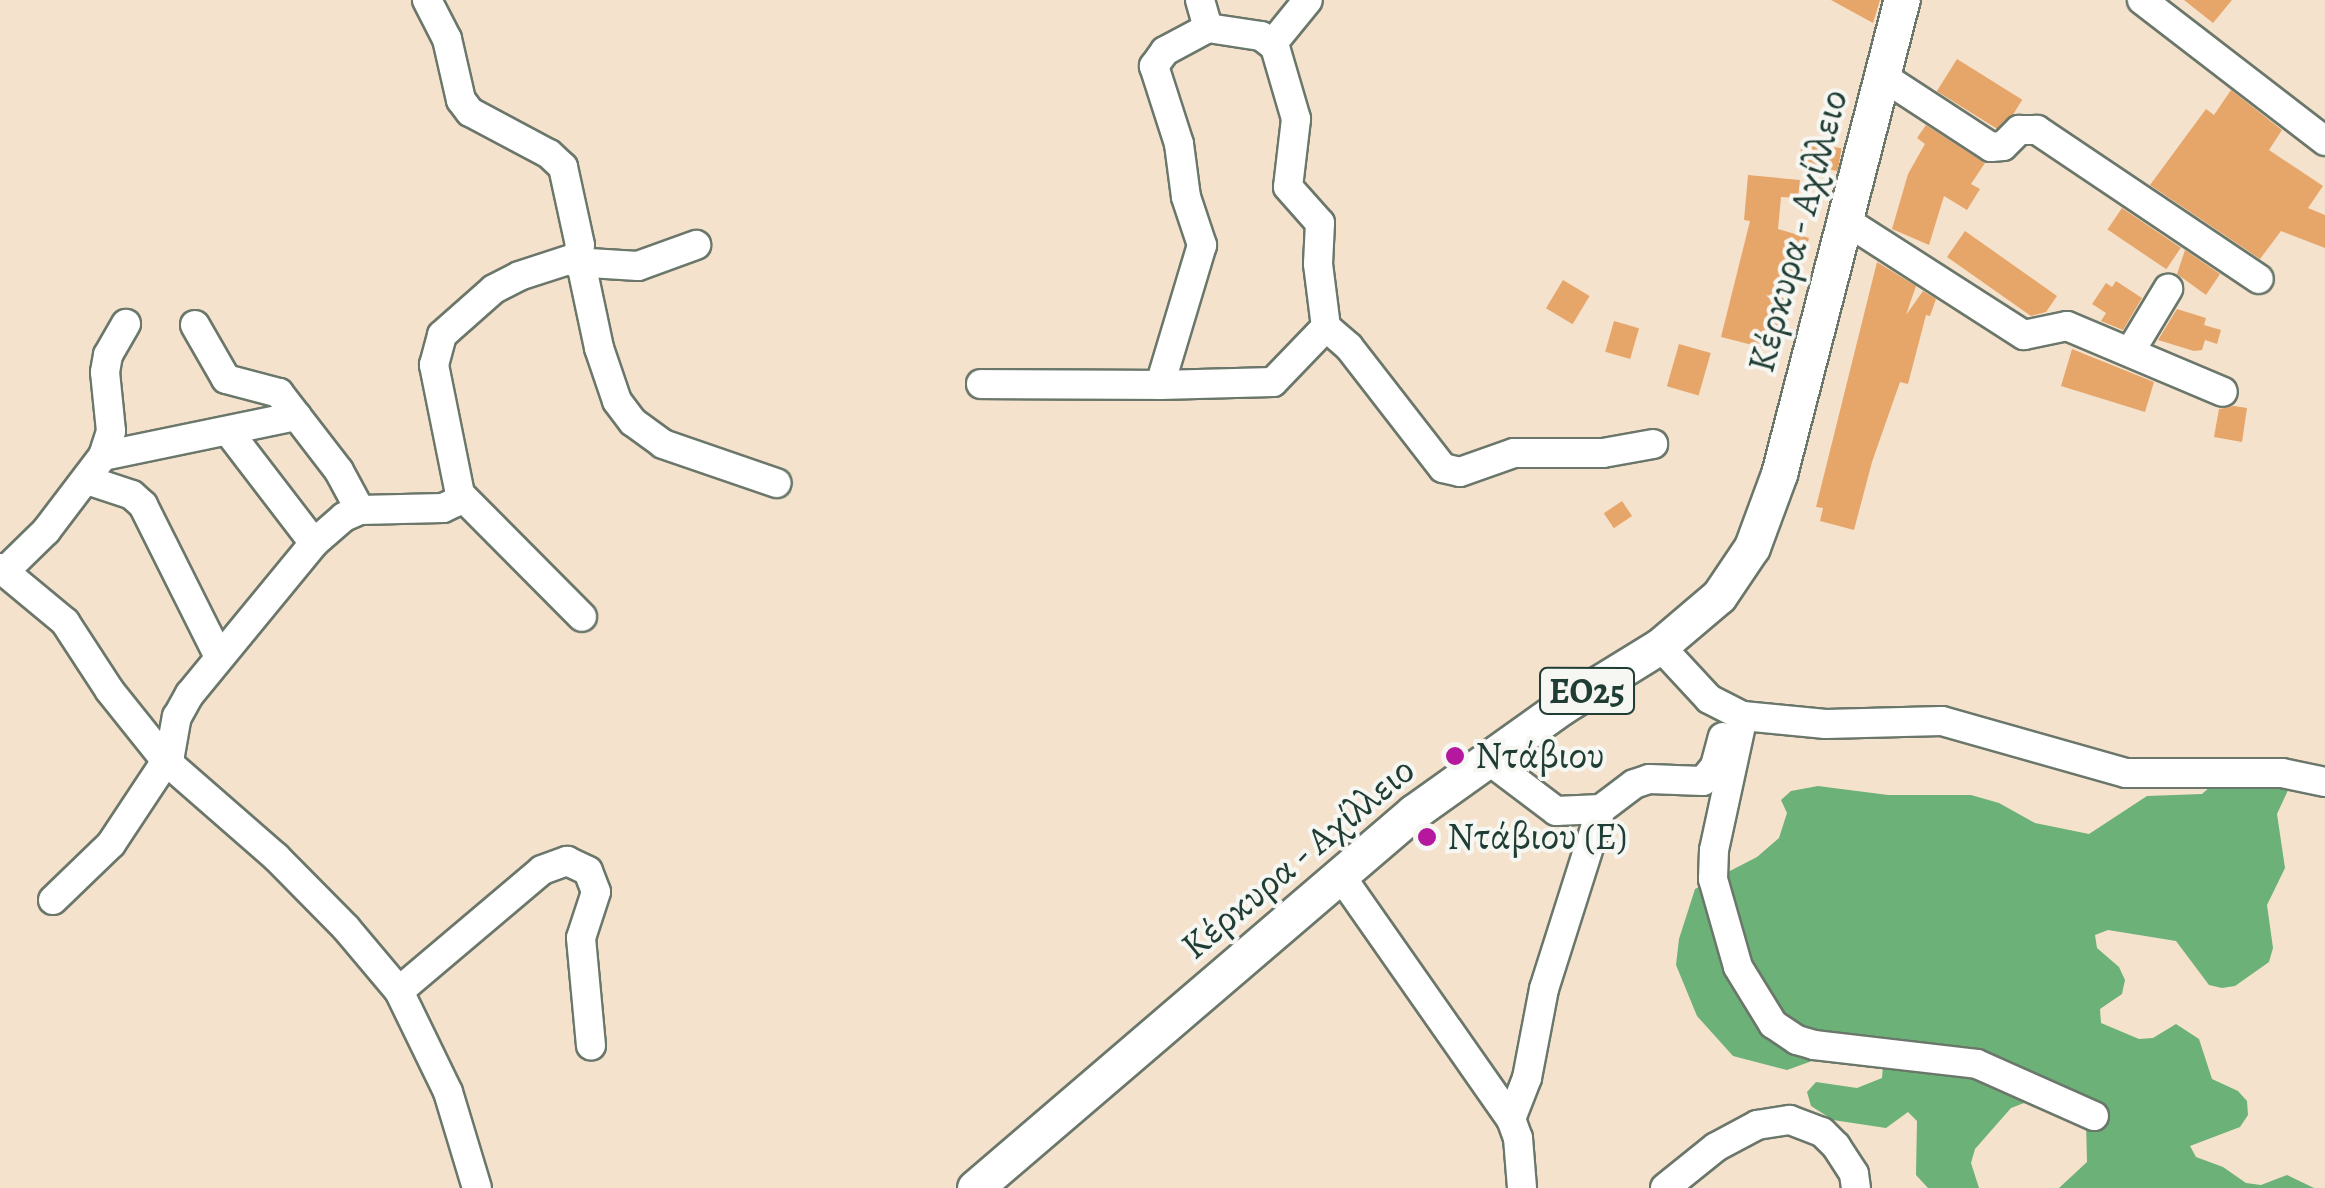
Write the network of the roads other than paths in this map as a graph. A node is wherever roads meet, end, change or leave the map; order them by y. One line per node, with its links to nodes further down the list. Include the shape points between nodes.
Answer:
1 (427, 0): 12 (street, via 470,112 563,167 580,245)
2 (1200, 0): 6 (street)
3 (1308, 0): 7 (street)
4 (1902, 0): 8 (main road, Κέρκυρα - Αχίλλειο / ΕΟ25)
5 (2142, 0): 9 (street)
6 (1208, 28): 7 (street); 20 (street, via 1165,50 1154,66 1202,245)
7 (1273, 43): 17 (street, via 1296,119 1288,187 1320,223)
8 (1882, 76): 10 (main road, Κέρκυρα - Αχίλλειο / ΕΟ25); 13 (street, via 1991,147 2003,146 2019,130 2037,130)
9 (2325, 141)
10 (1843, 219): 18 (street, via 2024,335 2064,326); 33 (main road, Κέρκυρα - Αχίλλειο / ΕΟ25, via 1762,524 1720,596)
11 (696, 245): 12 (street, via 638,266)
12 (577, 262): 27 (street, via 617,400 634,422 663,444); 28 (street, via 494,289 442,335 434,365)
13 (2260, 279)
14 (2168, 289): 18 (street)
15 (126, 324): 25 (street, via 105,372 111,431)
16 (196, 325): 22 (street, via 226,379 274,389)
17 (1326, 327): 20 (street, via 1272,382); 24 (street, via 1349,346 1448,470 1466,471 1514,452 1603,452)
18 (2130, 352): 21 (street)
19 (981, 384): 20 (street)
20 (1160, 385)
21 (2223, 392)
22 (297, 416): 23 (street); 29 (street)
23 (228, 431): 25 (street); 30 (street)
24 (1654, 444)
25 (103, 456): 26 (street)
26 (87, 480): 31 (street, via 46,531); 34 (street, via 143,505)
27 (776, 482)
28 (460, 494): 29 (street, via 443,508); 32 (street)
29 (360, 510): 30 (street)
30 (314, 543): 34 (street)
31 (2, 570): 37 (street, via 66,622)
32 (582, 617)
33 (1660, 646): 35 (street, via 1691,683); 36 (main road, Κέρκυρα - Αχίλλειο / ΕΟ25)
34 (218, 654): 37 (street, via 179,712)
35 (1736, 714): 38 (street, via 1826,724 1942,721 2126,774 2282,773); 39 (street, via 1703,780 1649,779); 44 (street, via 1713,880 1738,967 1774,1024 1814,1045 1978,1064)
36 (1486, 758): 39 (street, via 1556,811); 40 (main road, Κέρκυρα - Αχίλλειο / ΕΟ25)
37 (166, 761): 41 (street, via 106,850); 42 (street, via 276,857)
38 (2325, 782)
39 (1600, 809): 45 (street)
40 (1340, 874): 45 (street); 47 (main road, Κέρκυρα - Αχίλλειο / ΕΟ25)
41 (53, 900)
42 (399, 991): 43 (street, via 542,870 566,861 588,871 596,892 580,938); 46 (street, via 448,1092)
43 (591, 1046)
44 (2094, 1116)
45 (1511, 1119): 48 (street)
46 (477, 1188)
47 (975, 1188)
48 (1522, 1188)
49 (1665, 1188): 50 (street, via 1716,1147 1778,1120 1822,1132 1846,1160)
50 (1856, 1188)

